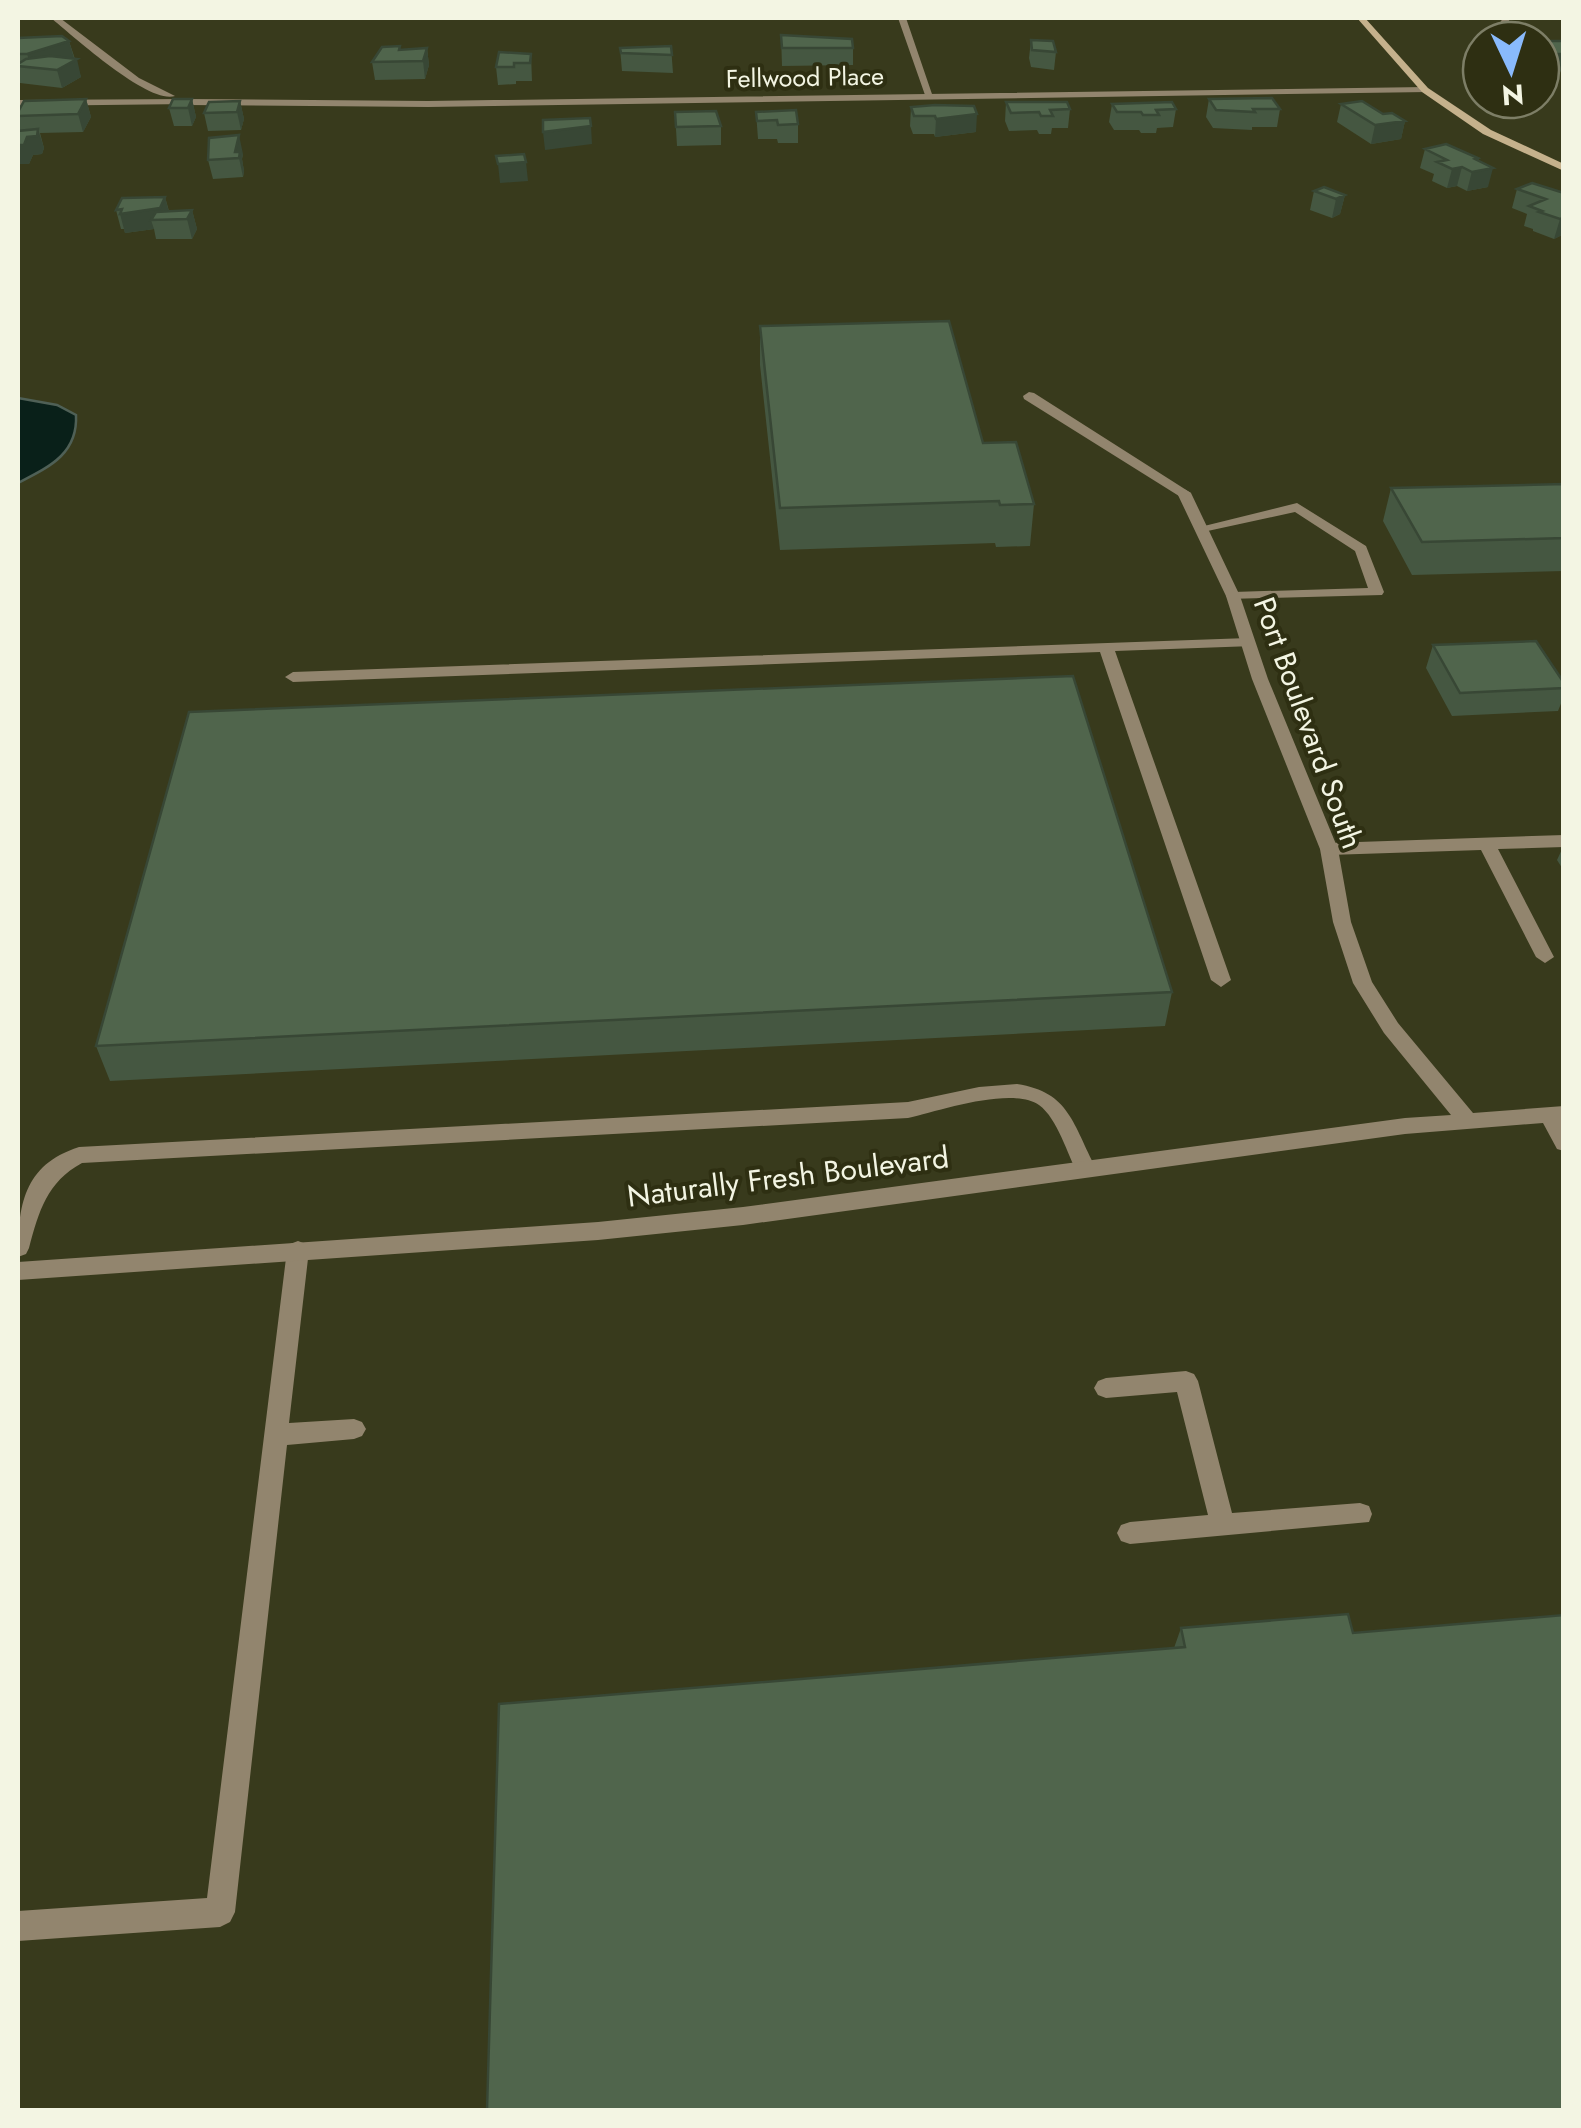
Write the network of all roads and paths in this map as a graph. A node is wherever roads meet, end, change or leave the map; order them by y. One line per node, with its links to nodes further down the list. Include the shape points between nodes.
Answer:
1 (56, 18): 6 (street, via 126,77)
2 (902, 18): 5 (street)
3 (1361, 18): 4 (street)
4 (1426, 90): 5 (street, Fellwood Place); 8 (street, via 1487,132)
5 (930, 95): 6 (street, Fellwood Place)
6 (186, 102): 7 (street, Fellwood Place)
7 (18, 103)
8 (1564, 168)
9 (1029, 396): 10 (street, Port Boulevard South, via 1184,494)
10 (1202, 528): 11 (street, Port Boulevard South); 11 (street, via 1298,507 1361,548 1378,592)
11 (1232, 596): 12 (street, Port Boulevard South)
12 (1248, 643): 13 (street); 17 (street, Port Boulevard South)
13 (1106, 647): 14 (street); 19 (street)
14 (294, 677)
15 (1564, 840): 16 (street)
16 (1486, 843): 17 (street); 18 (street)
17 (1329, 849): 21 (street, Port Boulevard South, via 1342,922 1363,983)
18 (1545, 957)
19 (1221, 980)
20 (1556, 1115): 21 (street, Naturally Fresh Boulevard); 22 (street)
21 (1468, 1121): 23 (street, Naturally Fresh Boulevard)
22 (1564, 1143)
23 (1084, 1168): 24 (street, via 1049,1101 1027,1091 908,1110 79,1154 53,1167 32,1196); 25 (street, Naturally Fresh Boulevard, via 743,1216)
24 (18, 1248)
25 (298, 1250): 26 (street, Naturally Fresh Boulevard); 29 (street)
26 (18, 1271)
27 (1106, 1388): 31 (street, via 1186,1382)
28 (354, 1429): 29 (street)
29 (276, 1435): 33 (street, via 220,1912)
30 (1360, 1514): 31 (street)
31 (1223, 1526): 32 (street)
32 (1130, 1533)
33 (18, 1926)

